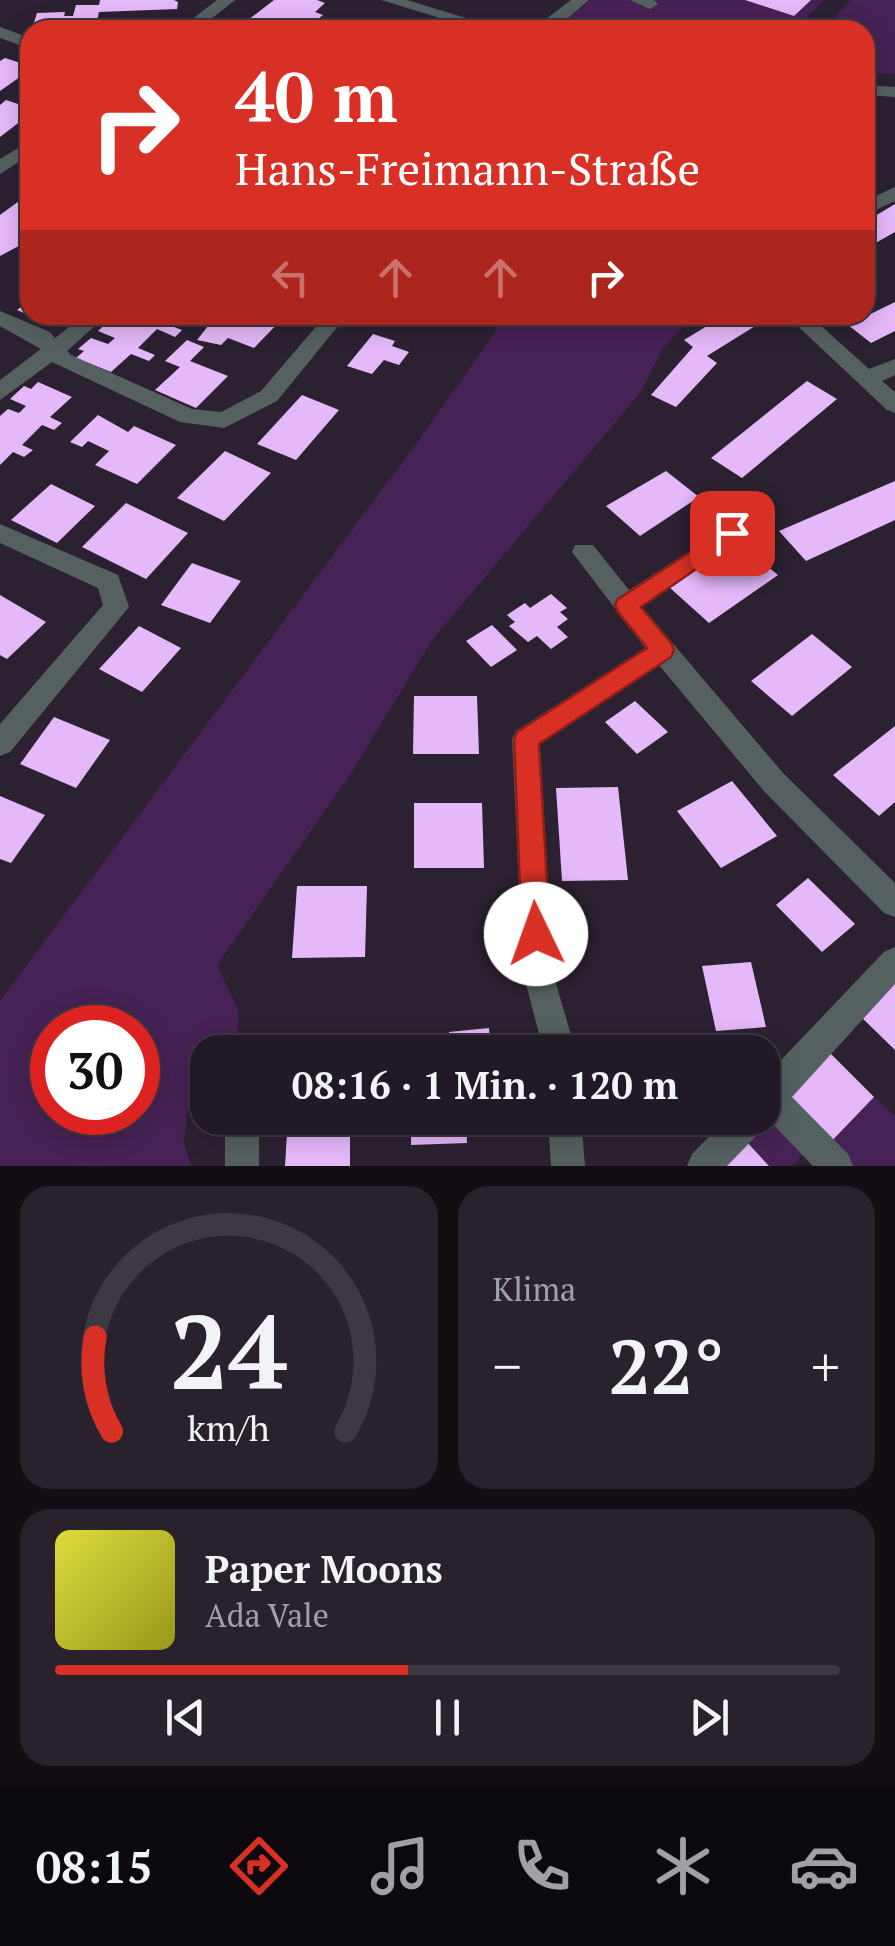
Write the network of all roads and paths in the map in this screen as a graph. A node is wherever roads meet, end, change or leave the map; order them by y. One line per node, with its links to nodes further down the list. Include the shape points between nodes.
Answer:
1 (227, 0): 4 (street)
2 (389, 0): 5 (street)
3 (582, 0): 6 (street)
4 (200, 20)
5 (461, 20)
6 (556, 20)
7 (0, 318): 11 (street, via 42,337)
8 (87, 325): 11 (street)
9 (328, 325): 11 (street, via 268,396 224,420 188,416)
10 (807, 325): 13 (street)
11 (52, 350): 14 (street)
12 (895, 366): 13 (street)
13 (866, 380): 15 (street)
14 (0, 392)
15 (895, 406)
16 (0, 533): 21 (street, via 109,582 116,607)
17 (732, 533): 19 (street)
18 (584, 552): 19 (street)
19 (626, 605): 20 (street)
20 (662, 650): 22 (street, via 817,832); 24 (street, via 526,740 538,973)
21 (0, 744)
22 (895, 904)
23 (895, 962): 25 (street)
24 (555, 1035)
25 (780, 1085)
26 (780, 1122): 31 (street)
27 (566, 1135): 29 (street)
28 (733, 1135): 30 (street)
29 (568, 1166)
30 (704, 1166)
31 (836, 1166)

